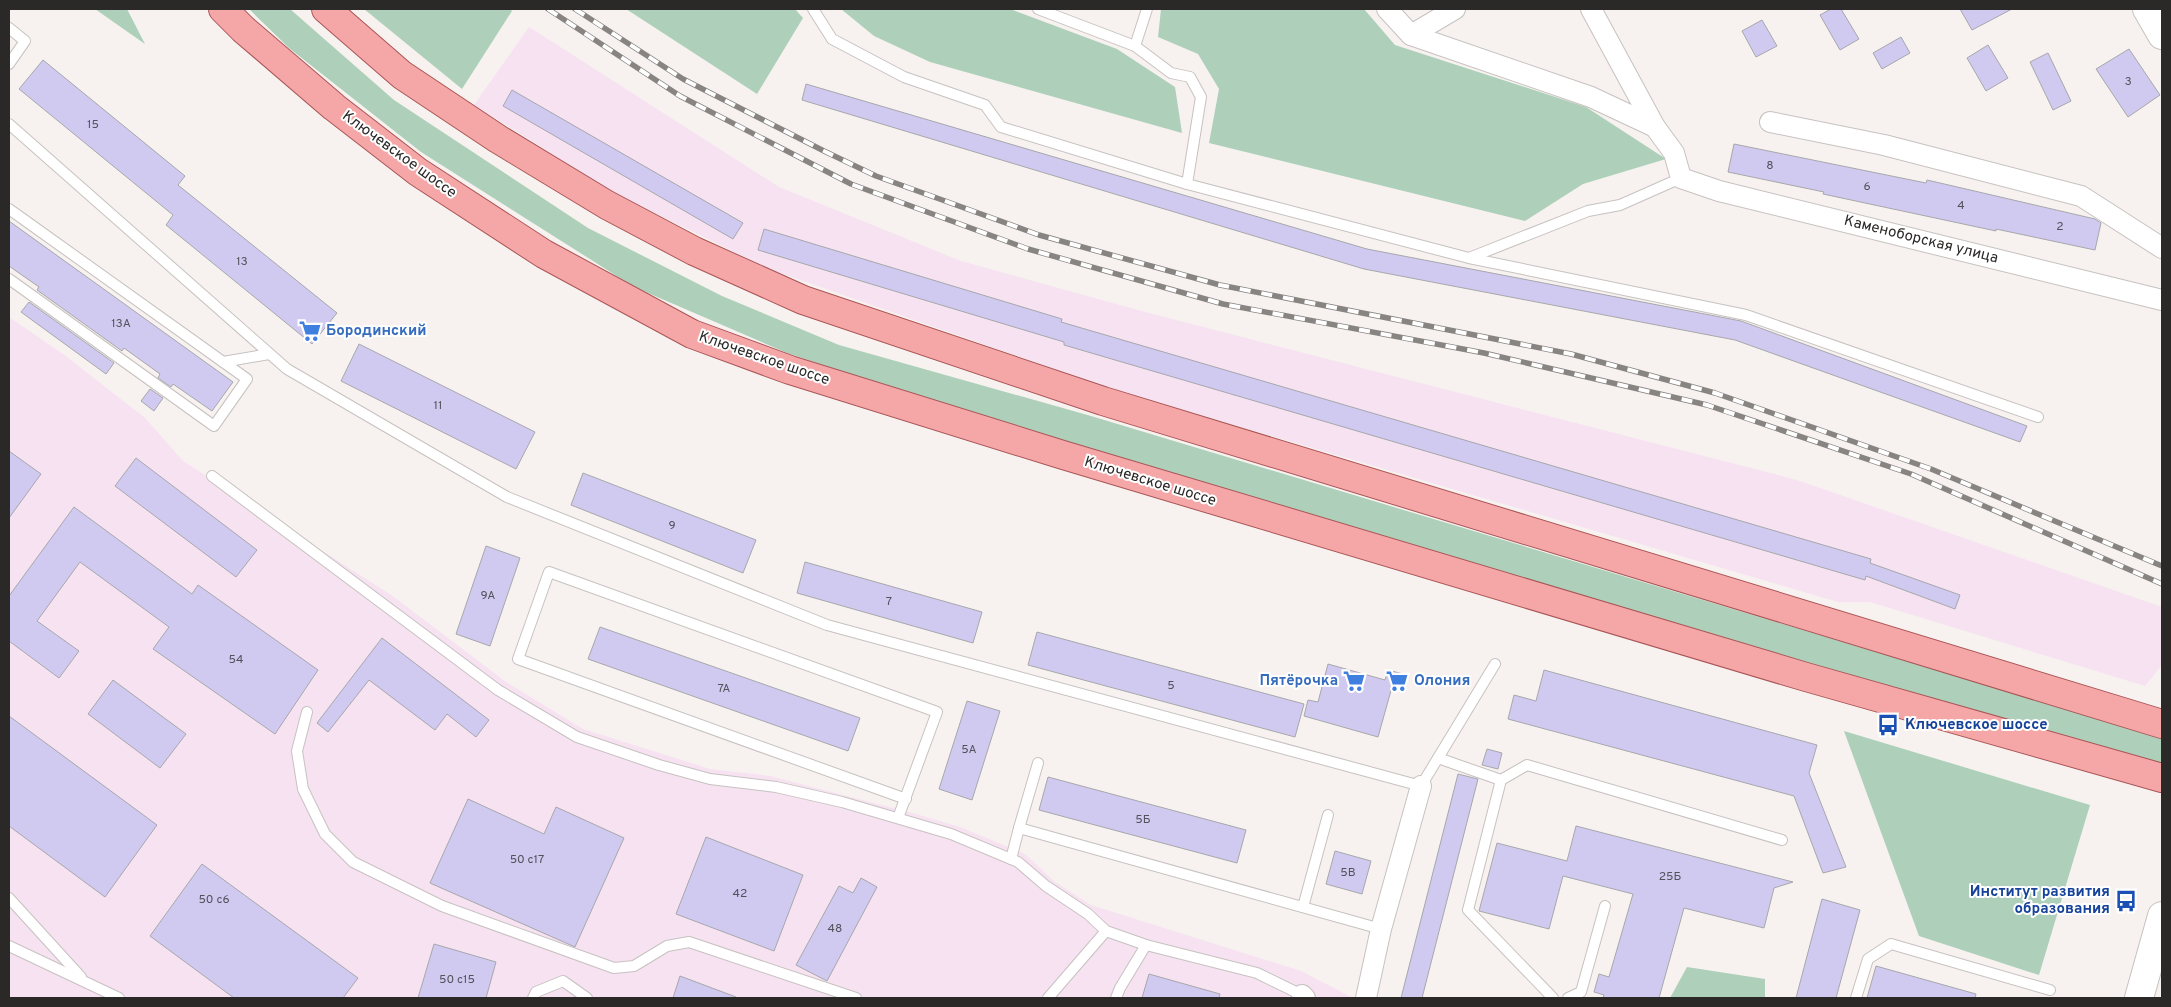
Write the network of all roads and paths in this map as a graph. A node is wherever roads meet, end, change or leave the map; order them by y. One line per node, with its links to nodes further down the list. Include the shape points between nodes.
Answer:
1 (223, 9): 34 (main road, Ключевское шоссе, via 334,108 418,172 544,254 692,334 790,370 1101,467 1787,672)
2 (326, 9): 31 (main road, via 402,75 506,144 607,205 694,251 803,300 1112,404)
3 (813, 9): 19 (lane, via 832,39 904,77 985,105 1001,127)
4 (1038, 9): 13 (lane)
5 (1147, 9): 13 (lane)
6 (1387, 9): 11 (street)
7 (1455, 9): 11 (street)
8 (1591, 9): 17 (street)
9 (2147, 9): 12 (main road)
10 (9, 28): 14 (lane, via 25,42)
11 (1411, 35): 17 (street, via 1591,97)
12 (2162, 35)
13 (1135, 46): 19 (lane, via 1171,73 1190,77 1201,97)
14 (9, 64)
15 (1770, 122): 21 (street, via 1884,145 2081,196)
16 (9, 124): 25 (lane)
17 (1655, 127): 18 (street, via 1674,153)
18 (1682, 178): 22 (lane, via 1620,205 1588,211); 24 (street, Каменоборская улица, via 1719,191)
19 (1187, 184): 22 (lane)
20 (9, 209): 26 (lane)
21 (2162, 248)
22 (1469, 258): 27 (lane, via 1746,314)
23 (9, 279): 26 (lane, via 214,426 247,379)
24 (2162, 300)
25 (269, 354): 26 (lane); 36 (lane, via 287,369 507,497 827,625)
26 (223, 362)
27 (2038, 417)
28 (212, 476): 39 (lane, via 498,690 577,737 710,779 776,787)
29 (1495, 664): 32 (lane)
30 (308, 712): 58 (lane, via 297,752 302,789 325,834 354,862 442,906 614,968 634,966 667,946 689,942)
31 (2162, 724)
32 (1438, 758): 35 (lane); 36 (lane)
33 (1038, 763): 40 (lane)
34 (2162, 778)
35 (1501, 780): 41 (lane, via 1527,765); 62 (lane, via 1468,910)
36 (1421, 786): 47 (street)
37 (906, 799): 37 (lane, via 937,712 549,572 518,659); 39 (lane)
38 (1328, 815): 45 (lane)
39 (898, 818): 42 (lane, via 951,834)
40 (1020, 828): 42 (lane); 45 (lane)
41 (1782, 840)
42 (1011, 859): 48 (lane, via 1088,914)
43 (9, 898): 52 (lane)
44 (1605, 906): 63 (lane, via 1581,992)
45 (1302, 907): 47 (lane)
46 (2162, 916): 51 (main road)
47 (1381, 929): 61 (street)
48 (1106, 931): 50 (lane); 59 (lane)
49 (9, 946): 52 (lane)
50 (1146, 946): 54 (lane, via 1257,973); 60 (lane)
51 (2156, 966): 65 (main road)
52 (84, 981): 55 (lane)
53 (2050, 990): 64 (lane, via 1891,944 1868,959)
54 (1303, 997)
55 (119, 998)
56 (533, 998): 57 (lane, via 536,992 563,981)
57 (587, 998)
58 (856, 998)
59 (1048, 998)
60 (1116, 998)
61 (1366, 998)
62 (1553, 998)
63 (1568, 998)
64 (1856, 998)
65 (2139, 998)

